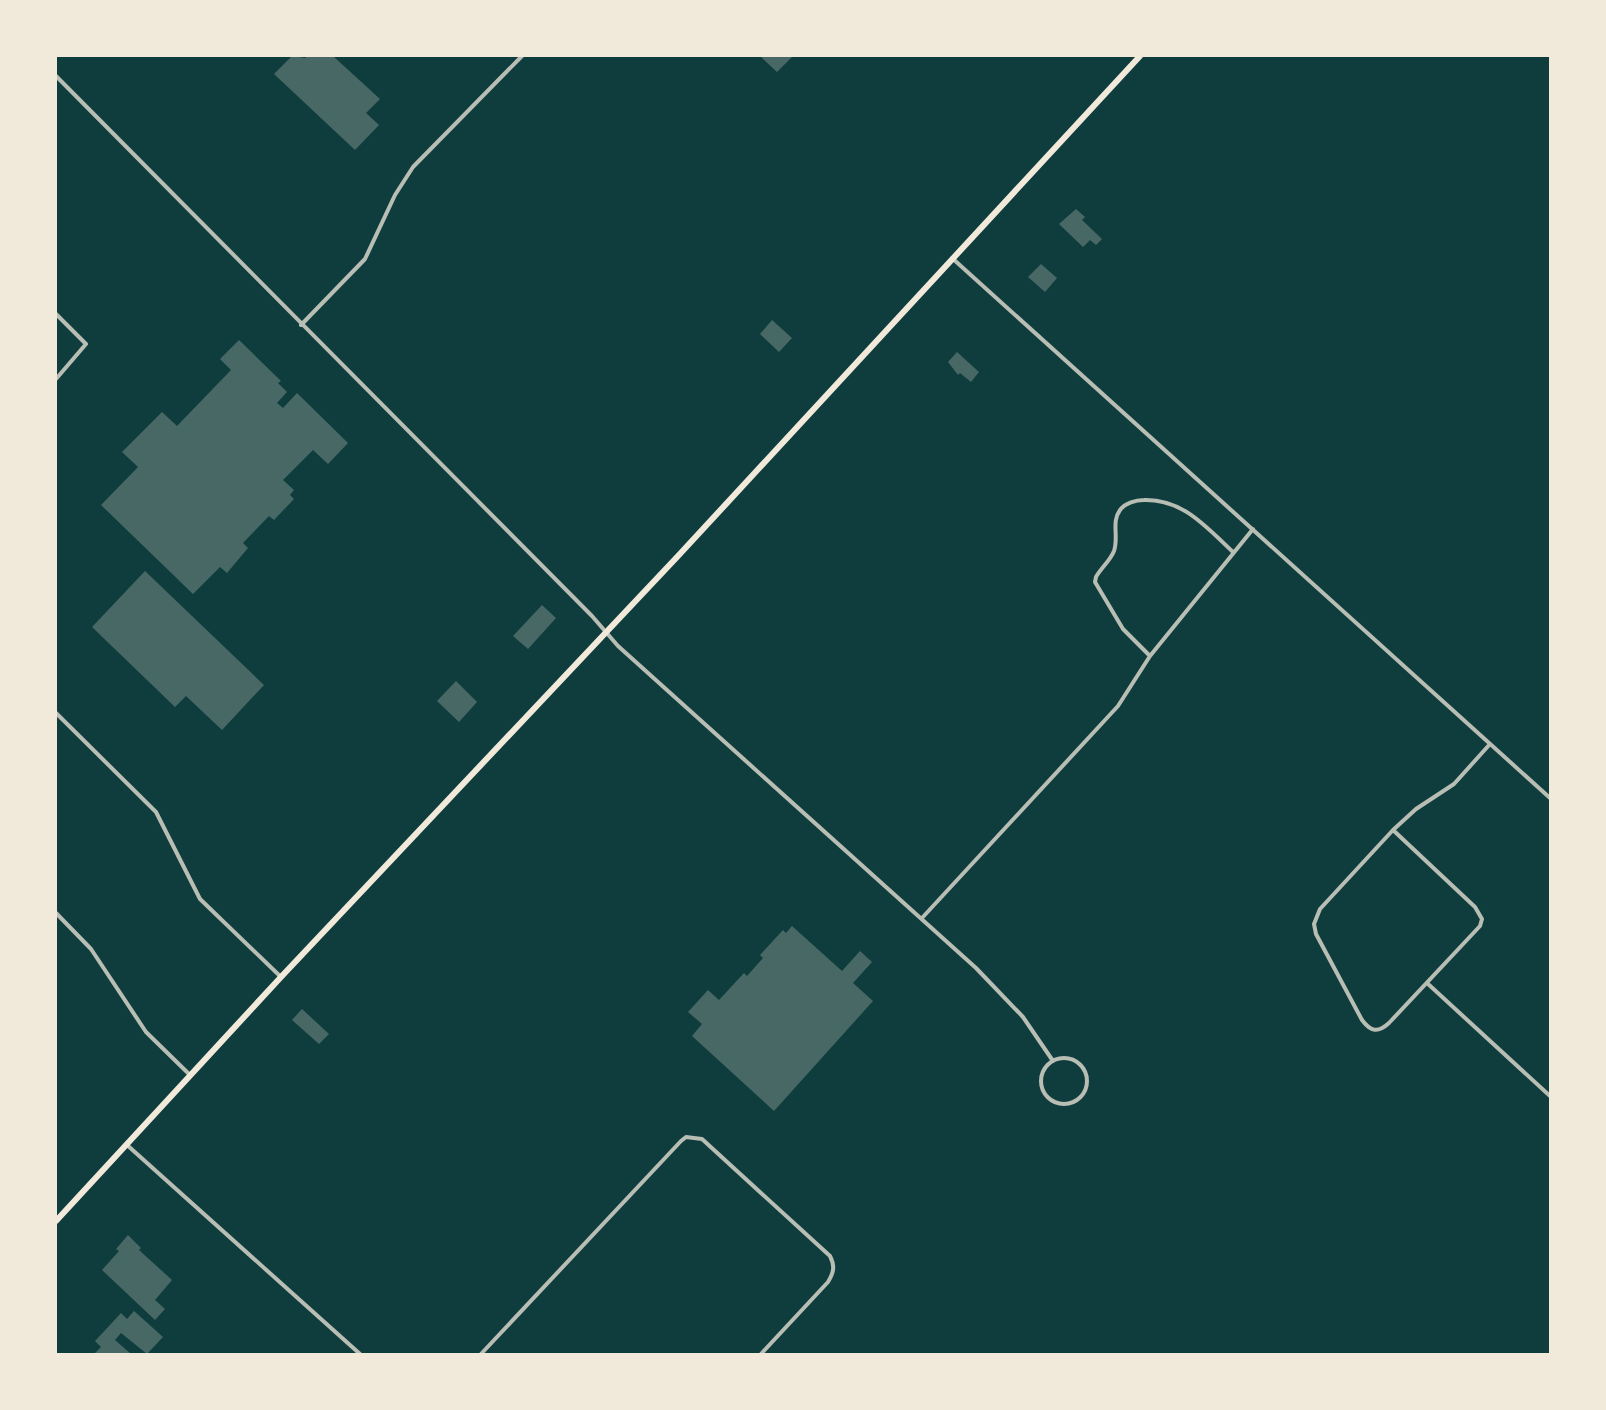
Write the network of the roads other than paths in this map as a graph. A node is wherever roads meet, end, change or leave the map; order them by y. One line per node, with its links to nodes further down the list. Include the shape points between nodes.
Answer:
1 (522, 56): 6 (street, via 413,167 395,195 365,259)
2 (1140, 56): 4 (highway)
3 (56, 76): 6 (street)
4 (952, 258): 8 (street); 10 (highway)
5 (56, 314): 7 (street, via 86,344)
6 (301, 325): 10 (street)
7 (56, 379)
8 (1252, 529): 9 (street); 13 (street)
9 (1233, 552): 11 (street); 11 (street, via 1175,503 1136,500 1118,512 1114,551 1095,582 1123,629)
10 (606, 631): 17 (street, via 682,705); 18 (highway)
11 (1150, 656): 17 (street, via 1118,706)
12 (56, 712): 18 (street, via 156,812 200,899)
13 (1490, 744): 14 (street); 15 (street, via 1454,784)
14 (1551, 798)
15 (1393, 830): 19 (street, via 1475,907 1482,919 1480,926); 19 (street, via 1320,909 1314,924 1316,934 1368,1028 1382,1029)
16 (56, 913): 21 (street, via 91,949 146,1032)
17 (922, 918): 20 (street, via 1005,996)
18 (281, 977): 21 (highway)
19 (1427, 983): 22 (street)
20 (1053, 1061): 20 (street, via 1043,1072 1046,1093 1057,1102 1072,1102 1087,1086 1085,1071 1074,1060)
21 (190, 1075): 23 (highway)
22 (1551, 1096)
23 (127, 1145): 24 (highway); 25 (street)
24 (56, 1221)
25 (360, 1354)
26 (481, 1354): 27 (street, via 681,1141 692,1137 702,1139 833,1262 828,1282)
27 (760, 1354)

